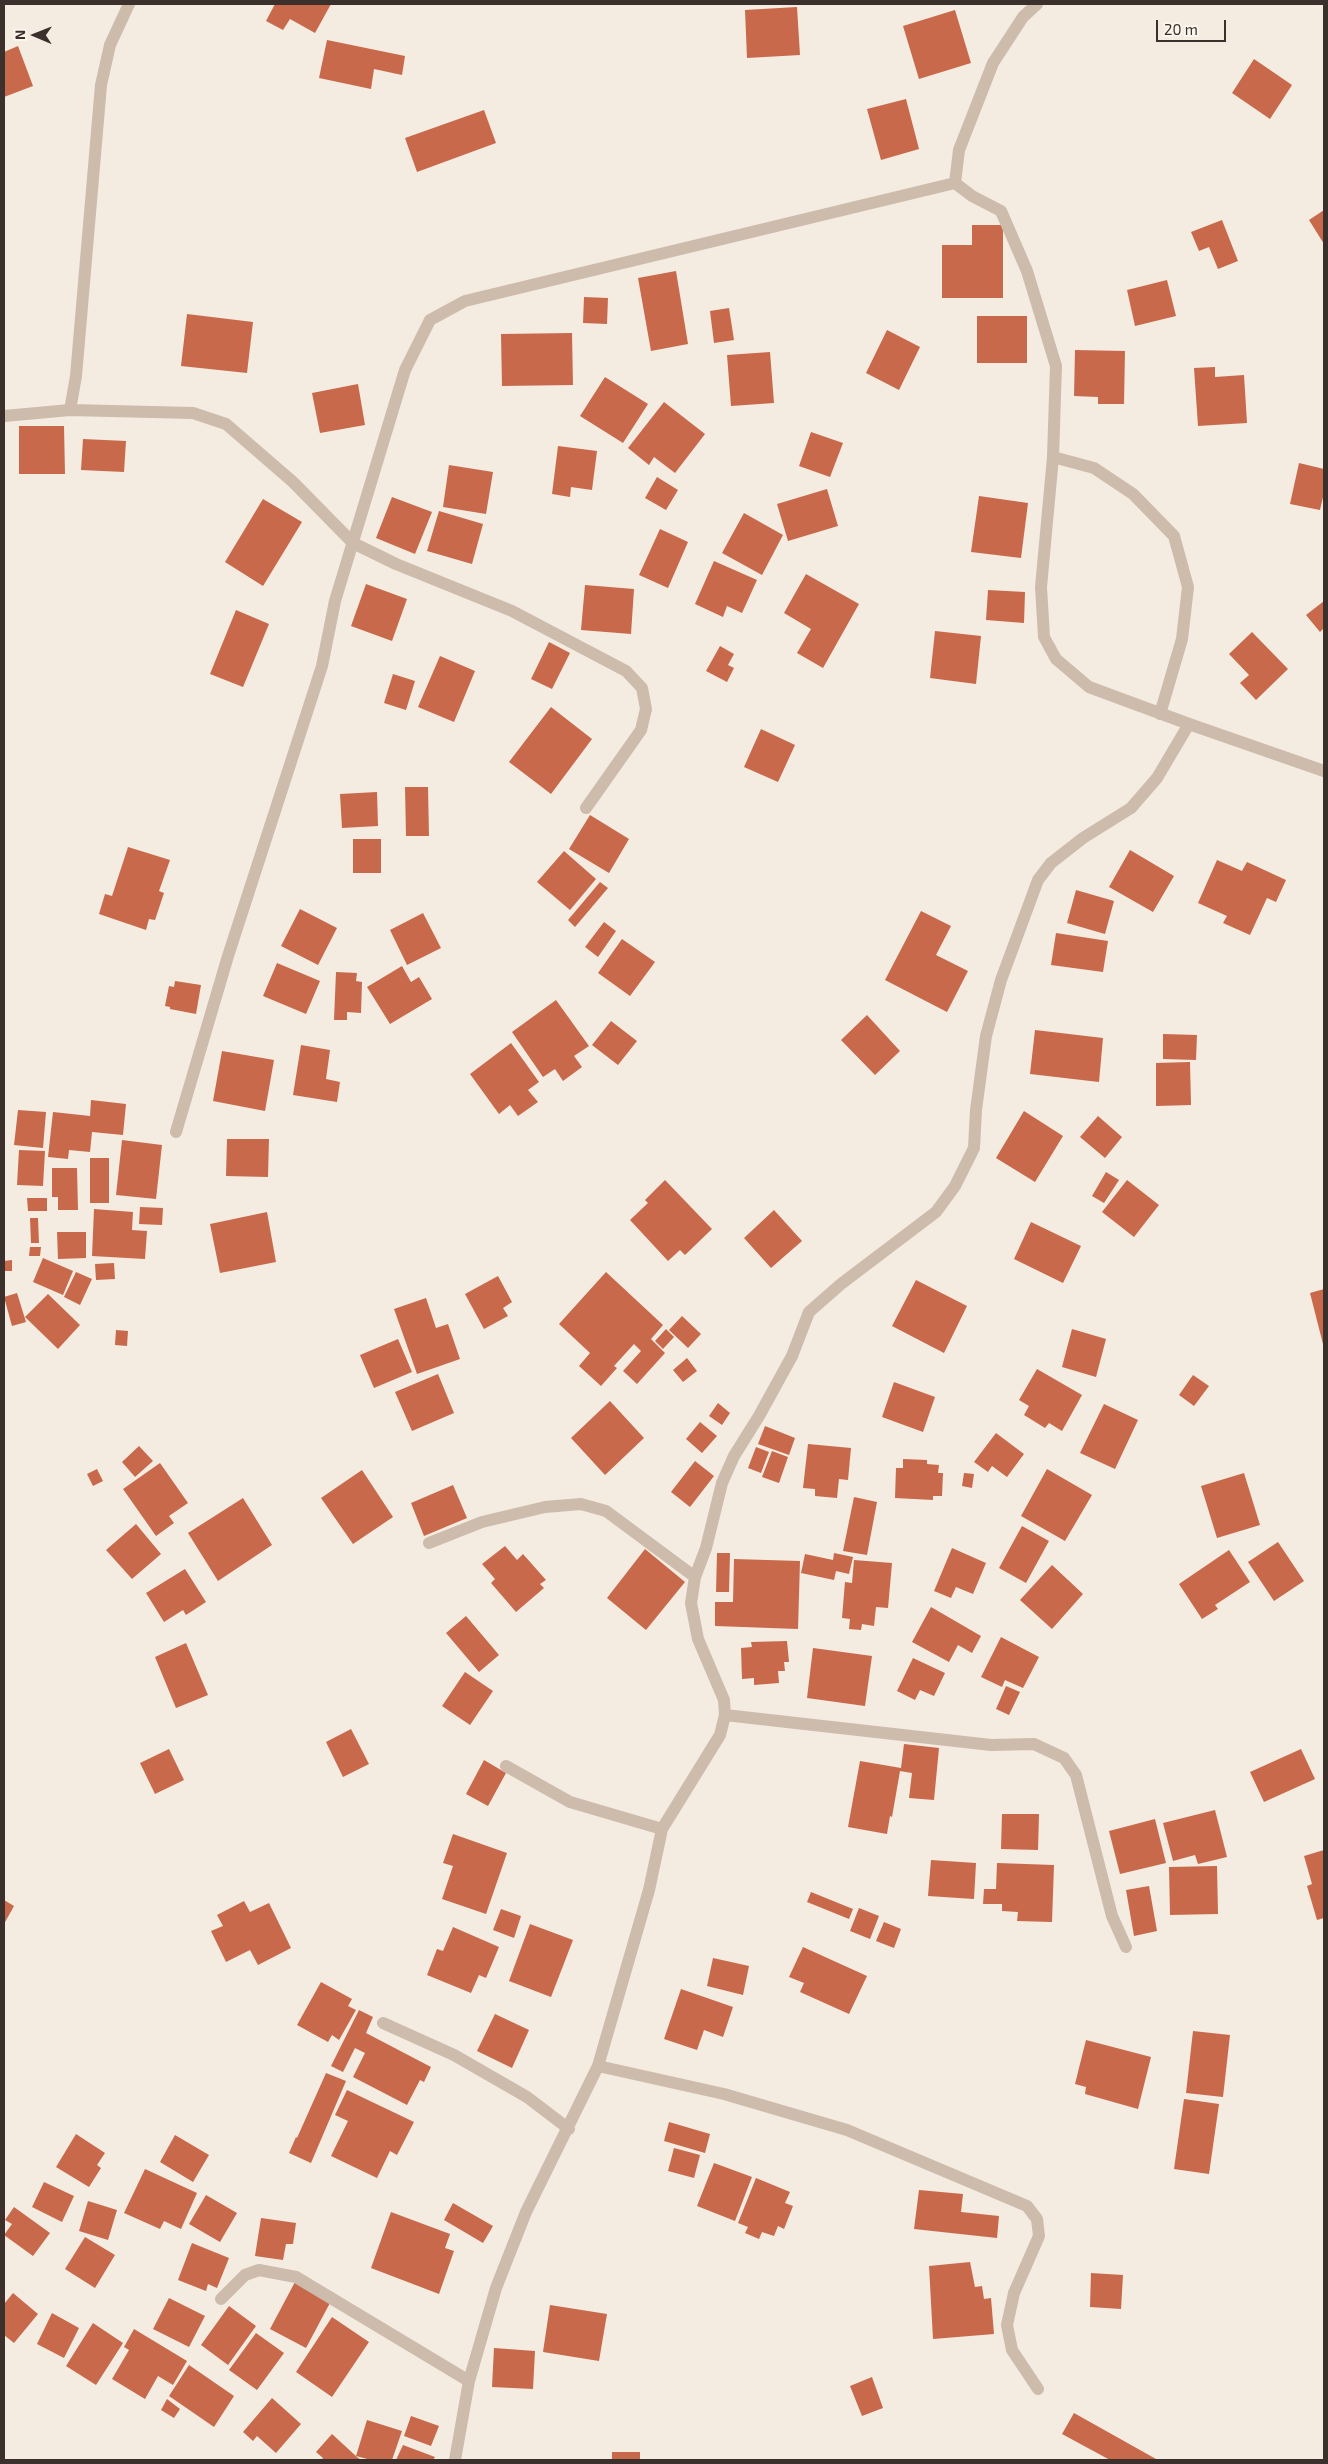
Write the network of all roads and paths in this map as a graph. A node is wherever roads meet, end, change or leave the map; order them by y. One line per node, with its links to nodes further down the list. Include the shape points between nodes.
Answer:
1 (129, 4): 4 (street, via 110,45 101,86 76,376)
2 (1037, 4): 3 (street, via 1023,17 993,63 959,150)
3 (955, 182): 6 (street, via 1001,212 1027,271 1056,366); 7 (street, via 465,301 430,320 405,370)
4 (70, 410): 5 (street); 7 (street, via 193,413 226,424 293,482)
5 (4, 416)
6 (1053, 457): 8 (street, via 1041,586 1044,637 1056,659 1089,687); 8 (street, via 1094,468 1133,494 1174,536 1188,587 1182,639)
7 (353, 543): 11 (street, via 512,611 626,671 642,688 646,709 641,730); 12 (street, via 335,601 322,666 228,956)
8 (1160, 714): 9 (street)
9 (1189, 724): 10 (street); 14 (street, via 1157,778 1131,808 1051,863 1038,880 1001,980 986,1036 974,1148 955,1186 936,1212 841,1284 810,1312 792,1356 725,1476)
10 (1324, 771)
11 (586, 808)
12 (176, 1132)
13 (429, 1543): 14 (street, via 482,1522 545,1507 581,1504 606,1511)
14 (695, 1577): 15 (street, via 691,1603 698,1639 724,1700)
15 (726, 1715): 17 (street, via 720,1735); 18 (street, via 991,1745 1034,1744 1064,1758 1076,1775 1112,1916)
16 (506, 1766): 17 (street, via 570,1802)
17 (662, 1829): 20 (street, via 649,1890)
18 (1126, 1947)
19 (383, 2023): 21 (street, via 454,2055 527,2097)
20 (598, 2066): 21 (street); 24 (street, via 724,2094 846,2130 1027,2206 1037,2219 1039,2236 1014,2293 1007,2325 1012,2350)
21 (569, 2129): 23 (street, via 520,2229 496,2288)
22 (221, 2299): 23 (street, via 244,2274 259,2270 296,2277)
23 (469, 2380): 25 (street)
24 (1038, 2389)
25 (455, 2460)

